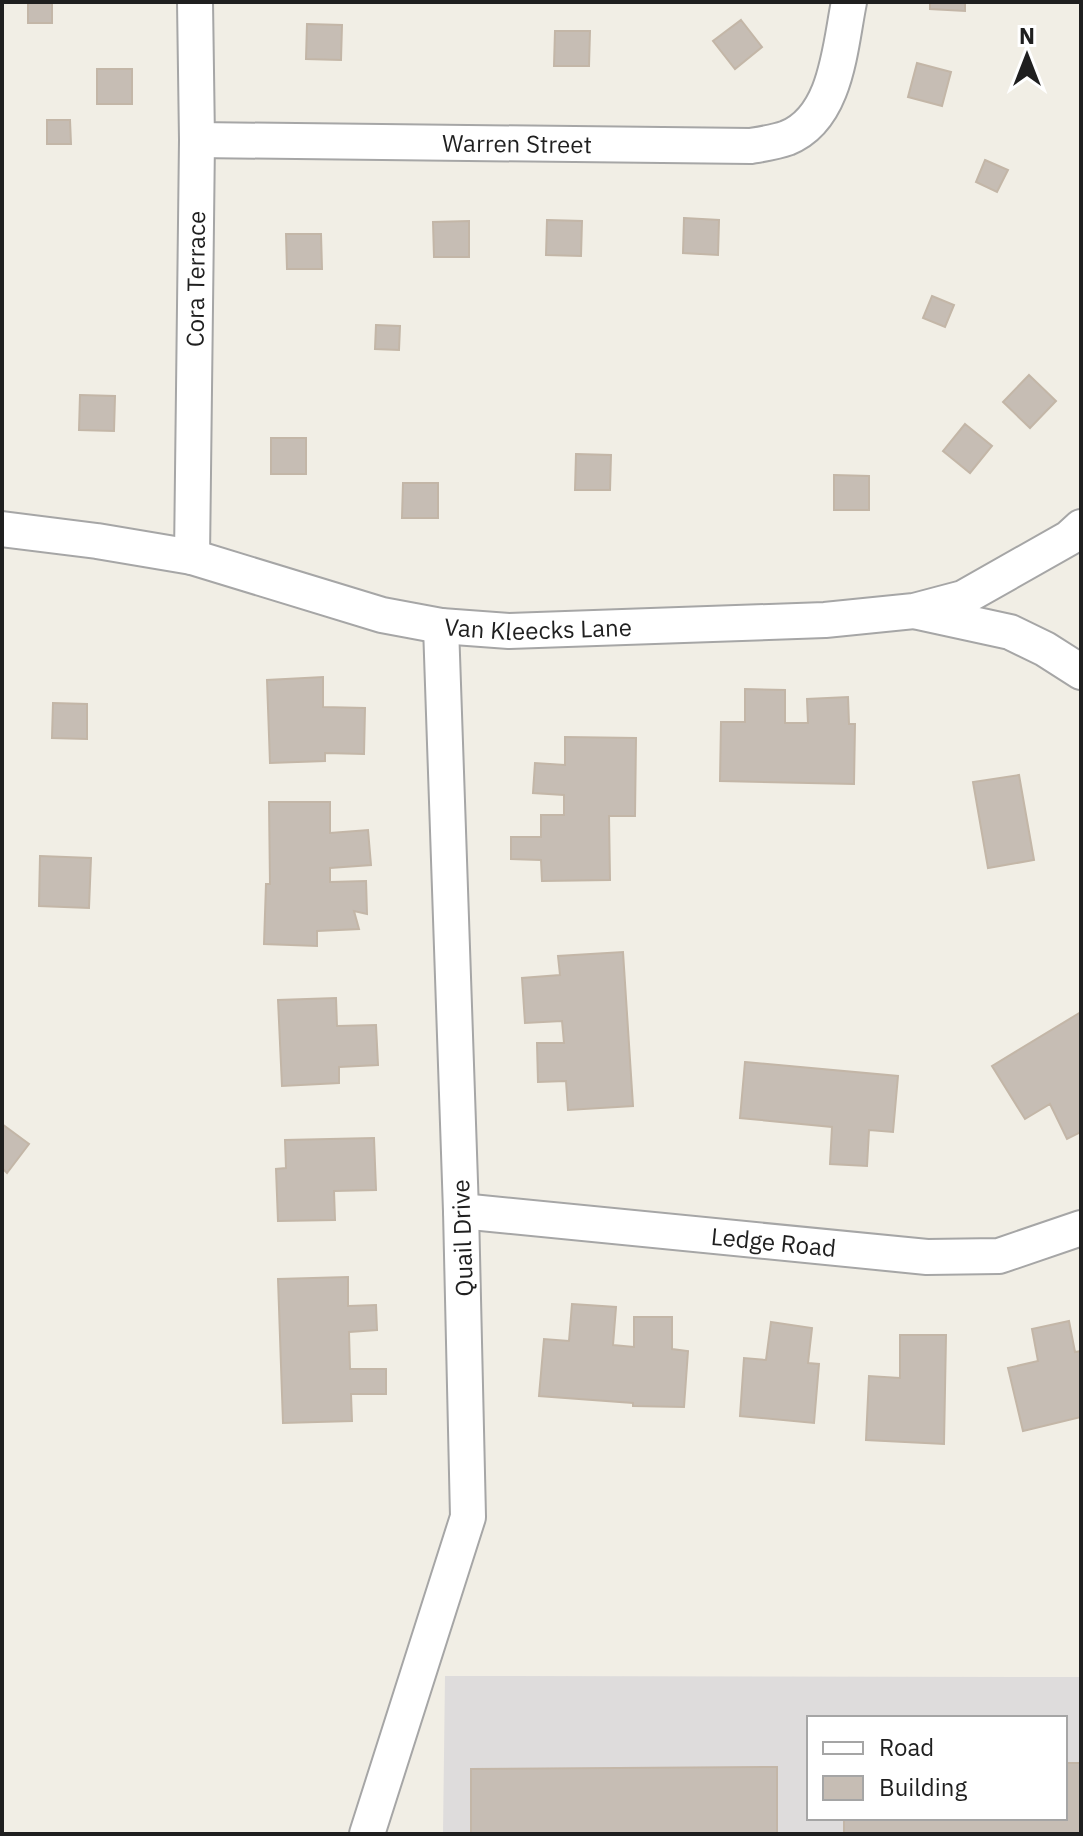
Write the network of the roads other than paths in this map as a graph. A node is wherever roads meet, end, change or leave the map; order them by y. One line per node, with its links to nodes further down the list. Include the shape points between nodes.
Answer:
1 (195, 2): 3 (street, Cora Terrace)
2 (849, 2): 3 (street, Warren Street, via 836,70 822,106 789,137 751,146)
3 (197, 140): 6 (street, Cora Terrace)
4 (2, 529): 6 (street, Van Kleecks Lane)
5 (1077, 541): 7 (street, Van Kleecks Lane, via 963,598)
6 (192, 557): 8 (street, Van Kleecks Lane, via 382,615)
7 (914, 611): 8 (street, Van Kleecks Lane, via 825,620 509,631); 9 (street, via 1010,632)
8 (441, 626): 10 (street, Quail Drive)
9 (1081, 672)
10 (461, 1211): 11 (street, Ledge Road, via 927,1257 999,1256); 12 (street, Quail Drive, via 468,1517)
11 (1081, 1228)
12 (367, 1834)

